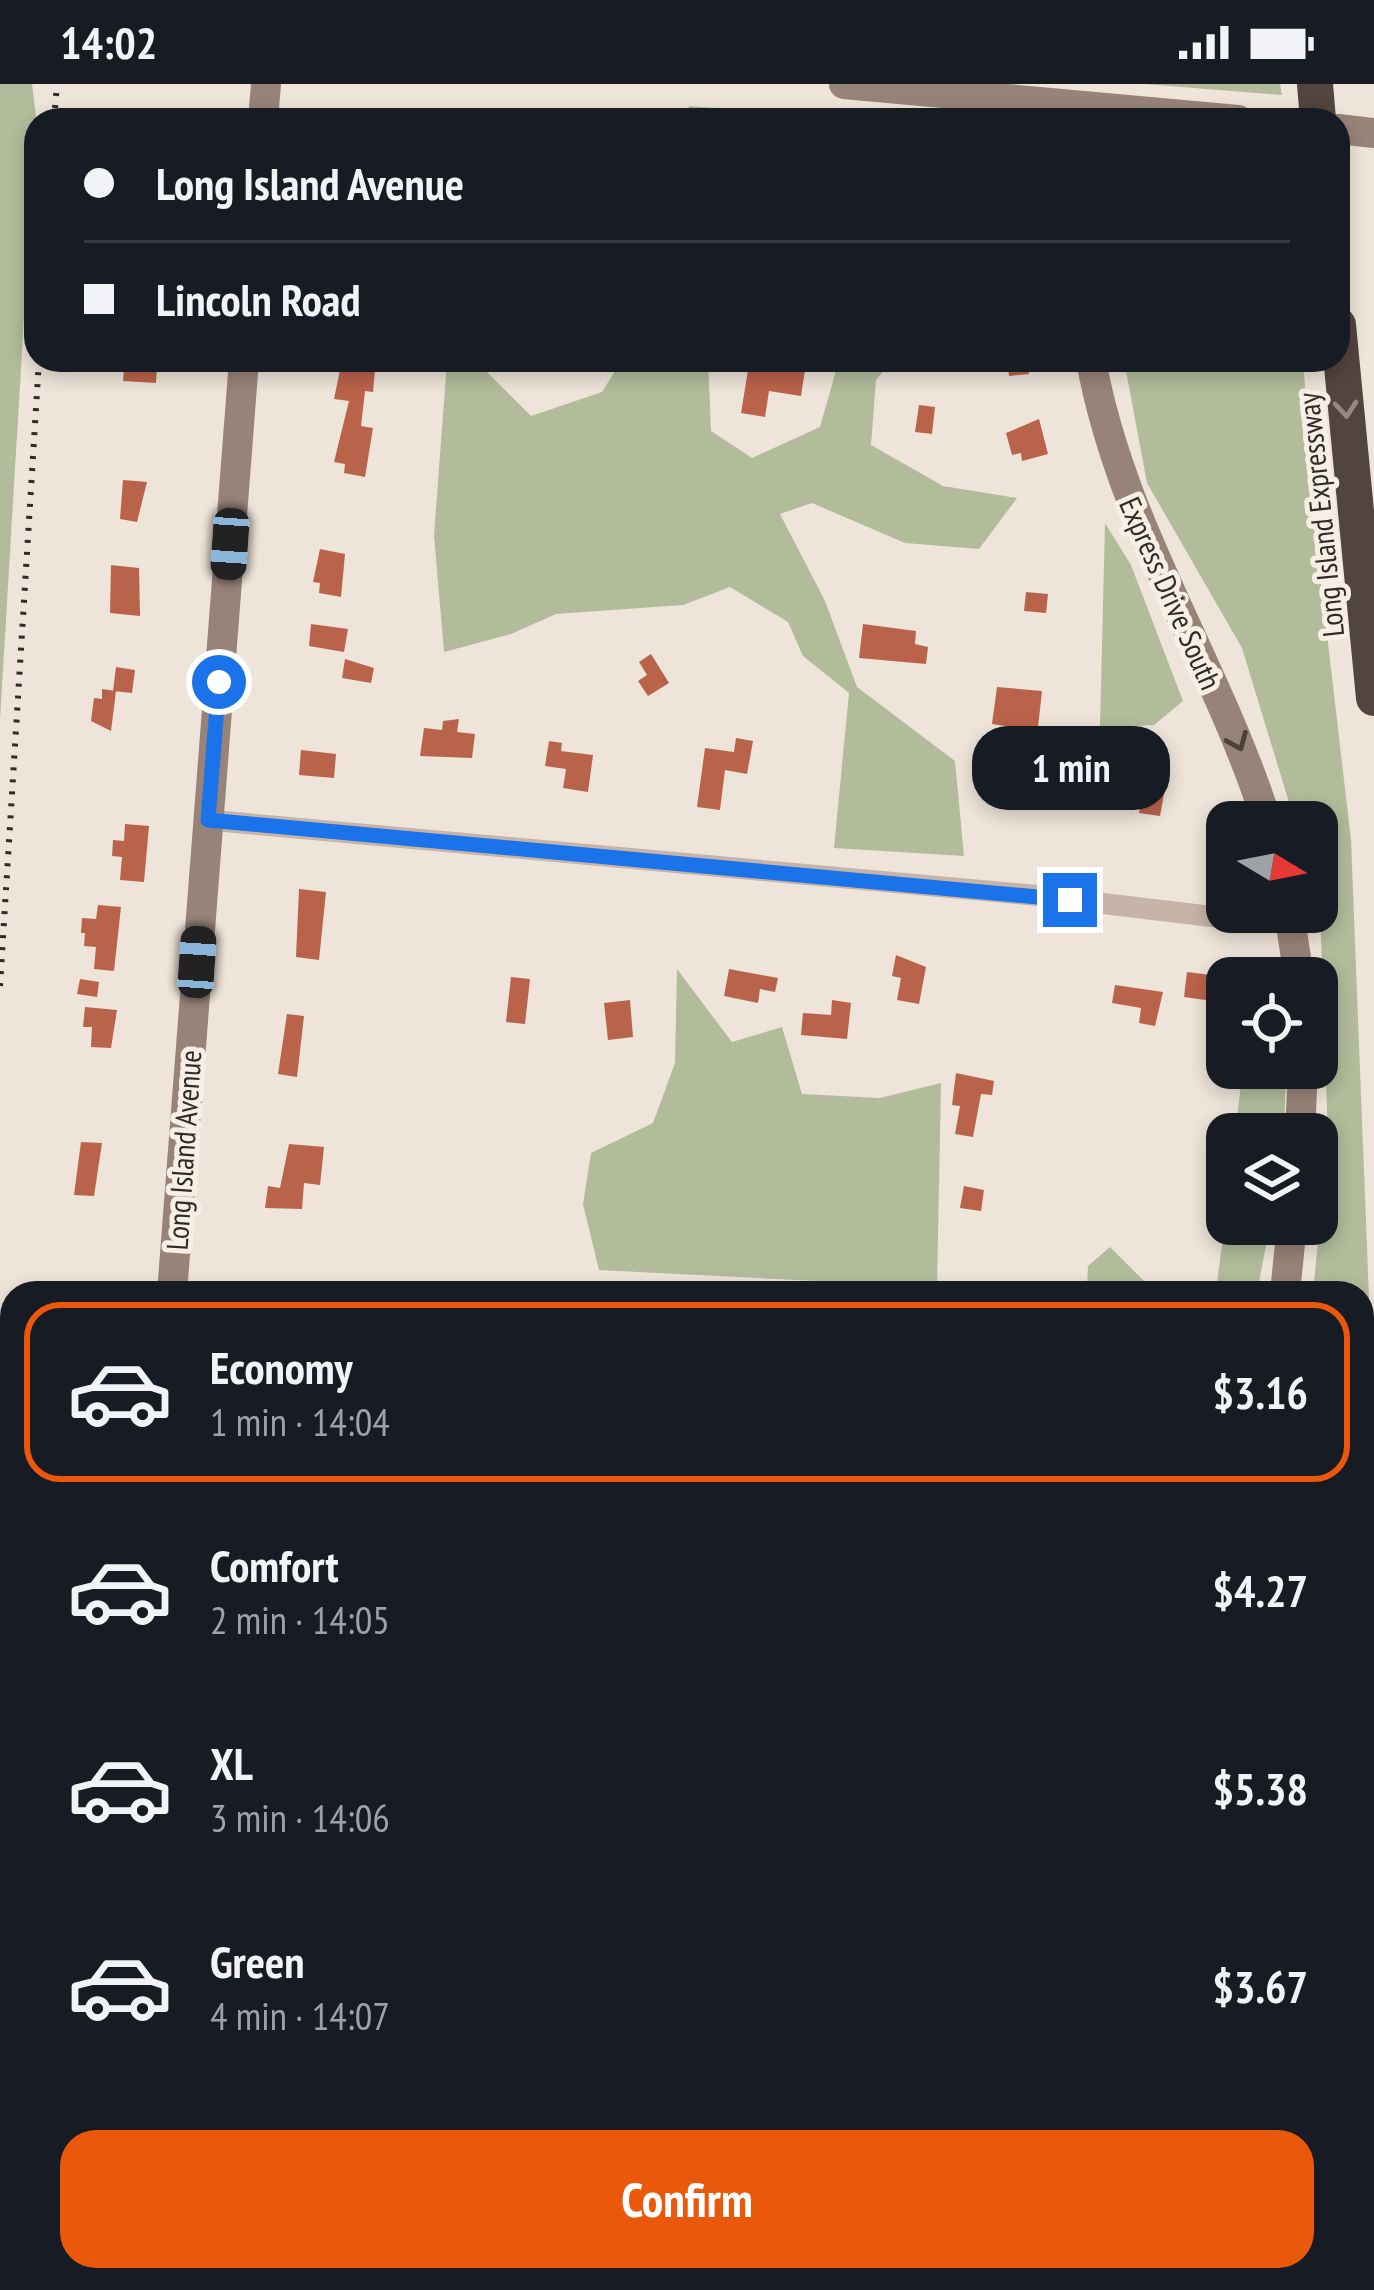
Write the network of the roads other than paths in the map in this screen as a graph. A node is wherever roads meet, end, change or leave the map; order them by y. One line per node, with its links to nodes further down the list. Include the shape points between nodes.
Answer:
1 (844, 84): 2 (main road)
2 (1086, 104): 3 (main road)
3 (1124, 108)
4 (243, 372): 10 (main road, Long Island Avenue)
5 (1094, 372): 9 (main road, Express Drive South, one-way to 9, via 1131,508)
6 (1345, 372): 7 (highway, Long Island Expressway, one-way to 7)
7 (1364, 491): 8 (highway, Long Island Expressway)
8 (1374, 698)
9 (1259, 801)
10 (208, 820): 11 (street); 13 (main road, Long Island Avenue)
11 (1206, 916)
12 (1290, 1245): 14 (main road)
13 (173, 1281)
14 (1286, 1281)

